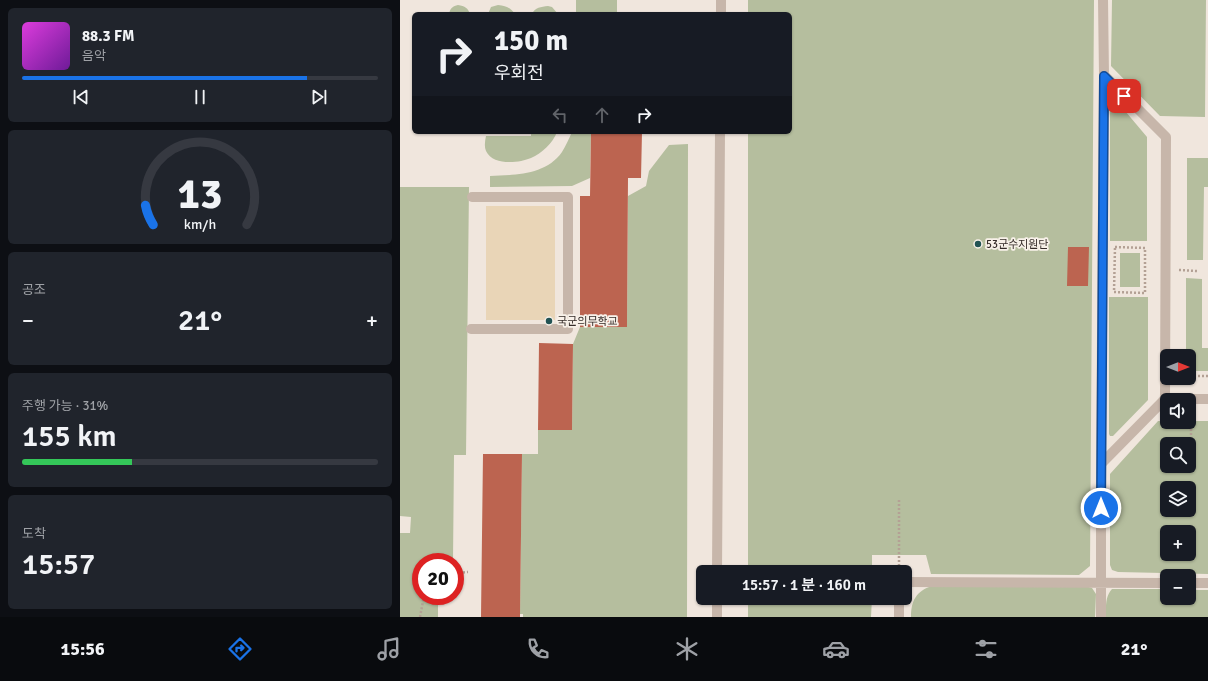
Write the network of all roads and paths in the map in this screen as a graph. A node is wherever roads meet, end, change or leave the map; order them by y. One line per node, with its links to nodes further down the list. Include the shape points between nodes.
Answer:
1 (721, 0): 3 (street)
2 (1103, 0): 4 (street)
3 (721, 12)
4 (1104, 76): 11 (street, via 1166,137); 15 (street)
5 (720, 134): 17 (street)
6 (472, 197): 8 (street, via 568,197 568,329)
7 (1115, 247): 7 (path, via 1114,292 1145,292 1145,248)
8 (470, 329)
9 (1196, 376): 10 (path)
10 (1208, 376)
11 (1165, 393)
12 (1196, 399): 13 (street)
13 (1208, 399)
14 (1160, 404): 15 (street)
15 (1101, 464): 22 (street)
16 (899, 500): 18 (path)
17 (717, 565)
18 (900, 565)
19 (464, 572): 20 (path)
20 (468, 572)
21 (912, 582): 22 (street)
22 (1102, 582): 23 (street); 32 (street)
23 (1160, 582)
24 (1196, 583): 25 (street)
25 (1208, 583)
26 (422, 605): 29 (path)
27 (717, 605): 30 (street)
28 (899, 605): 31 (street)
29 (420, 617)
30 (717, 617)
31 (899, 617)
32 (1101, 617)

